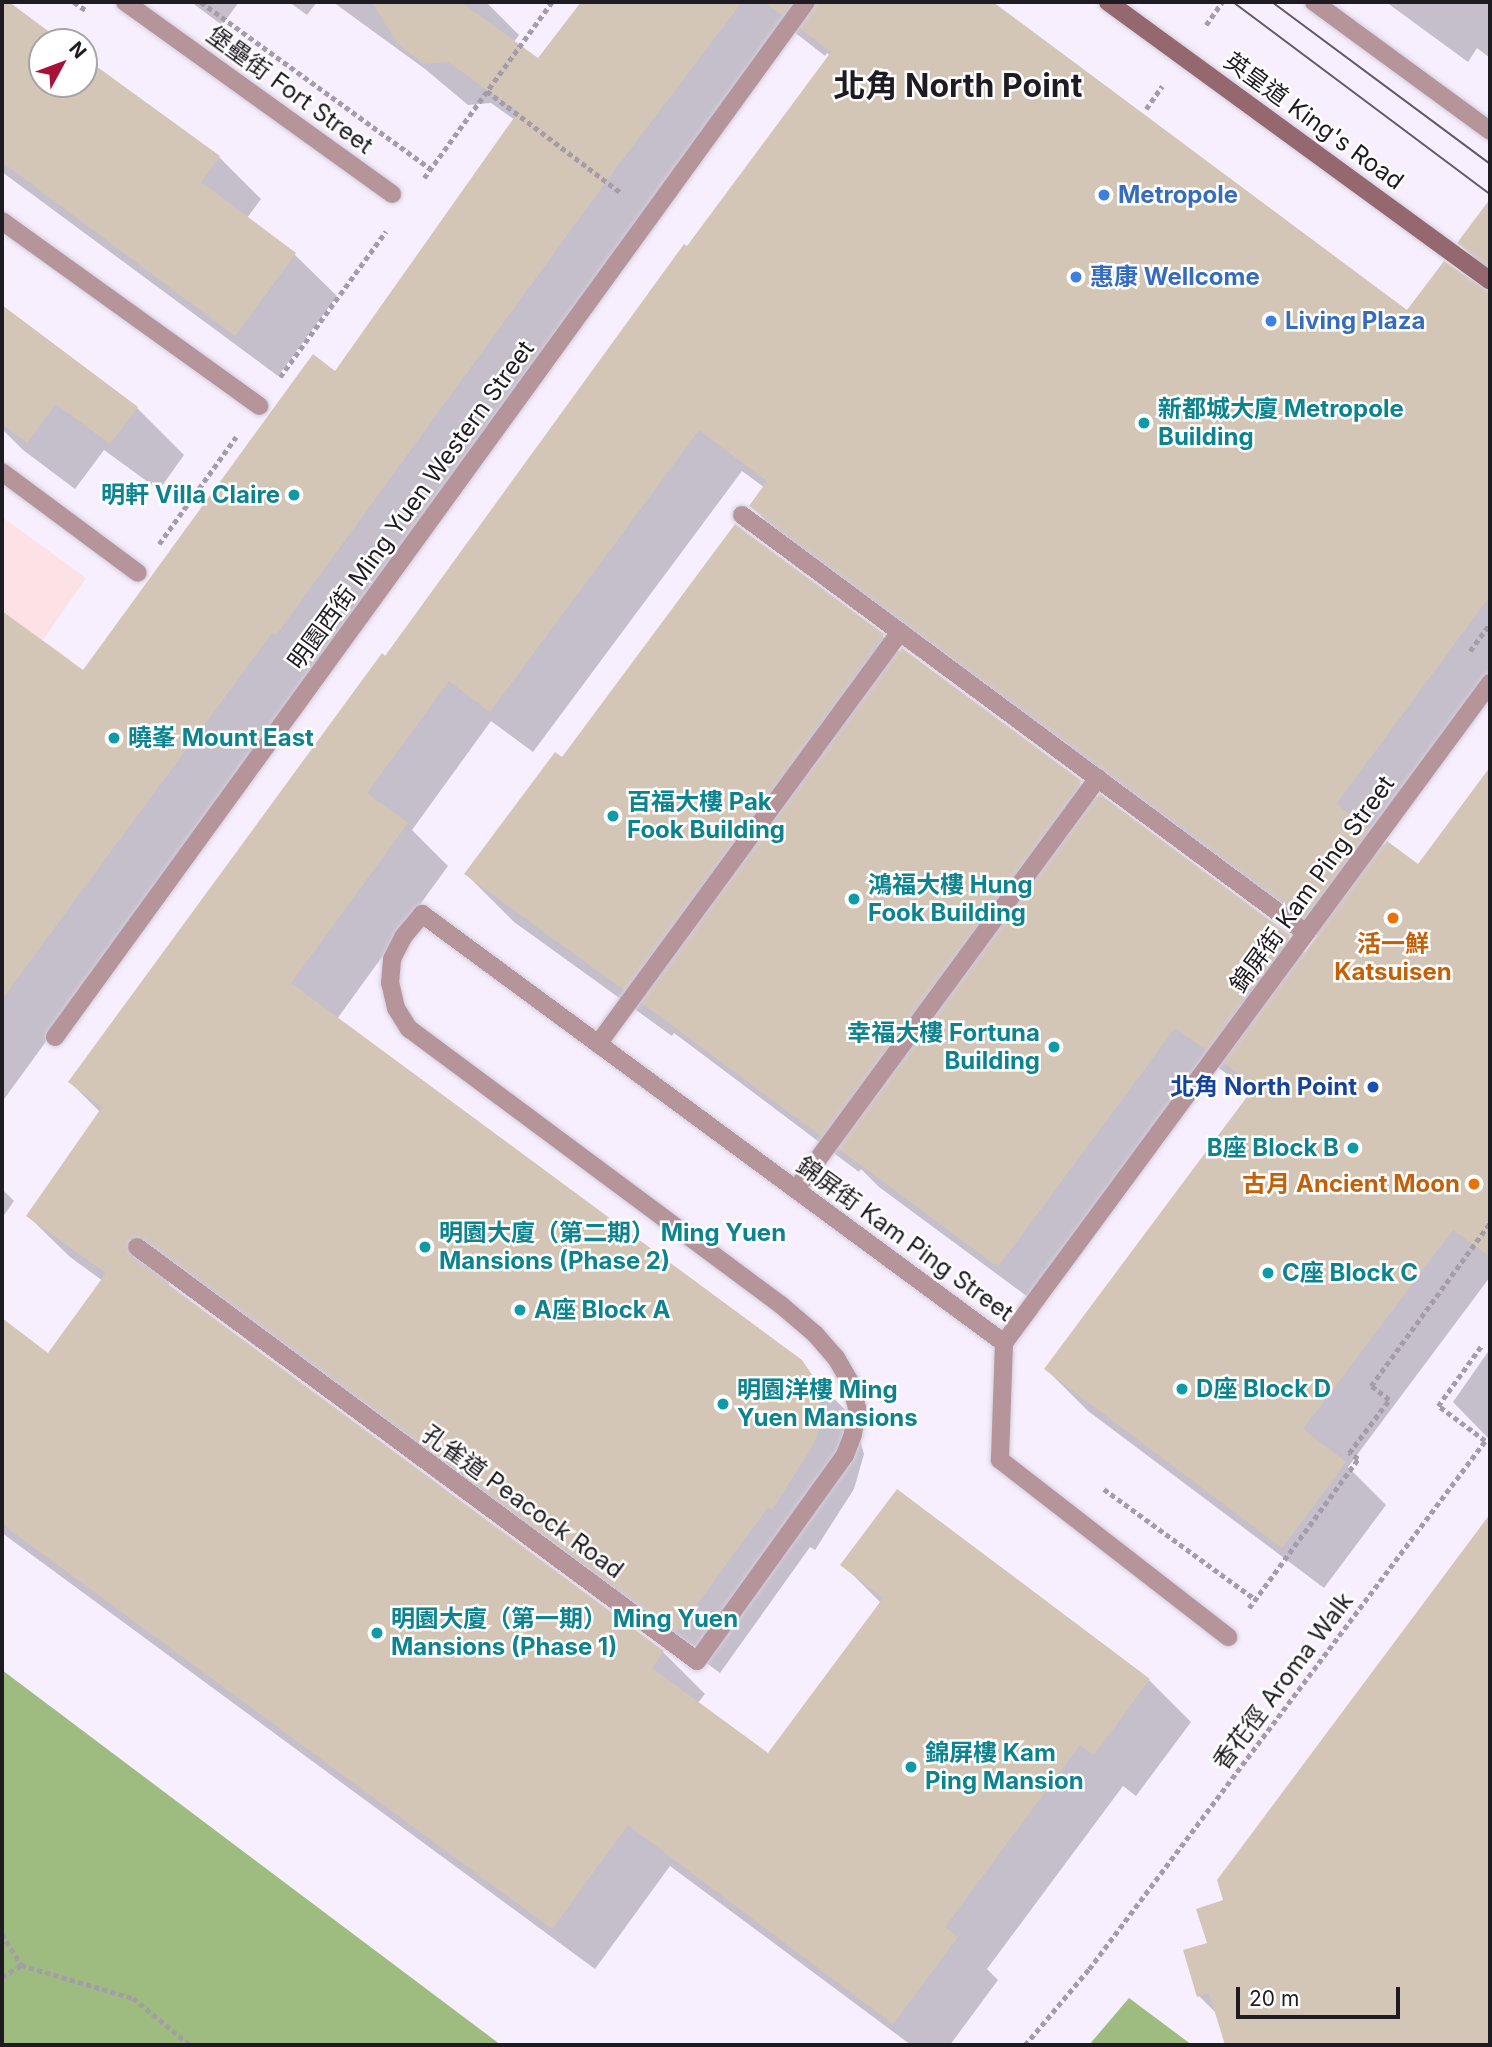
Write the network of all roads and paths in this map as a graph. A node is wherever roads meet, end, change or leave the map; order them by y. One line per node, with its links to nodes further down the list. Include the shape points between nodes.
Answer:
1 (125, 2): 11 (street, 堡壘街 Fort Street)
2 (201, 2): 9 (path)
3 (552, 2): 7 (path)
4 (806, 2): 12 (street, 明園西街 Ming Yuen Western Street)
5 (1110, 2): 16 (main road, 英皇道 King's Road)
6 (1314, 2): 8 (street)
7 (487, 91): 9 (path); 12 (path)
8 (1490, 131)
9 (431, 169): 10 (path)
10 (416, 190)
11 (392, 194)
12 (653, 212): 26 (street, 明園西街 Ming Yuen Western Street)
13 (2, 221): 17 (street)
14 (393, 221): 15 (path)
15 (386, 232)
16 (1490, 281)
17 (259, 406)
18 (2, 472): 20 (street)
19 (742, 515): 21 (street)
20 (138, 573)
21 (900, 632): 23 (street); 27 (street)
22 (1490, 683): 25 (street, 錦屏街 Kam Ping Street)
23 (1098, 778): 25 (street); 28 (street)
24 (422, 914): 27 (street, 錦屏街 Kam Ping Street); 30 (street, 孔雀道 Peacock Road, via 392,959 390,983 396,1008 409,1029 782,1305 815,1334 850,1382 856,1408 845,1455 697,1661)
25 (1306, 933): 31 (street, 錦屏街 Kam Ping Street)
26 (55, 1037)
27 (598, 1044): 28 (street, 錦屏街 Kam Ping Street)
28 (796, 1189): 31 (street, 錦屏街 Kam Ping Street)
29 (1490, 1223): 34 (path, via 1371,1386 1389,1400 1349,1453 1358,1459)
30 (137, 1247)
31 (1004, 1343): 35 (street, via 1000,1460)
32 (1482, 1345): 40 (path, 香花徑 Aroma Walk, via 1438,1406 1485,1441 1089,1969)
33 (1098, 1484): 34 (path)
34 (1255, 1599): 35 (path)
35 (1228, 1637)
36 (2, 1934): 37 (path)
37 (21, 1965): 38 (path); 39 (path, via 133,1998)
38 (2, 1976)
39 (190, 2045)
40 (1025, 2045)

